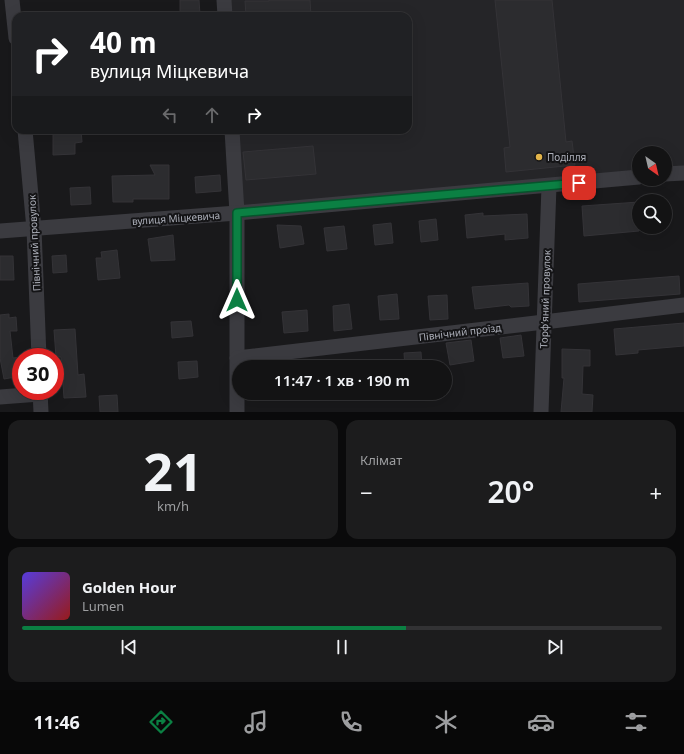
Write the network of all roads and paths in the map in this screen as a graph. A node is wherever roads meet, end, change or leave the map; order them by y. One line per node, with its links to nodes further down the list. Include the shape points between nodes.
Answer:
1 (12, 0): 3 (street)
2 (224, 0): 4 (street)
3 (13, 12)
4 (225, 12)
5 (25, 134): 12 (street, Північний провулок)
6 (232, 134): 11 (street)
7 (684, 173): 8 (street)
8 (672, 174)
9 (632, 178): 10 (street, вулиця Міцкевича)
10 (549, 186): 11 (street, вулиця Міцкевича); 15 (street, Торфʼяний провулок)
11 (237, 213): 12 (street, вулиця Міцкевича); 17 (street)
12 (34, 229): 13 (street, вулиця Міцкевича); 16 (street, Північний провулок)
13 (0, 231)
14 (684, 305): 15 (street, Північний проїзд)
15 (544, 322): 17 (street, Північний проїзд); 23 (street, Торфʼяний провулок)
16 (39, 348)
17 (237, 358): 22 (street)
18 (12, 396): 19 (street)
19 (0, 397)
20 (40, 400): 21 (street)
21 (41, 412)
22 (237, 412)
23 (541, 412)

